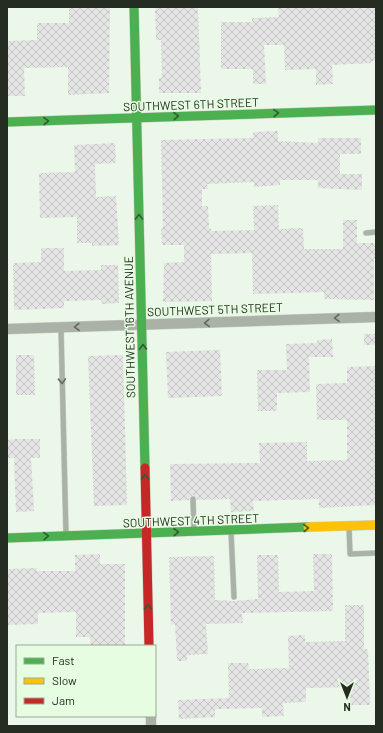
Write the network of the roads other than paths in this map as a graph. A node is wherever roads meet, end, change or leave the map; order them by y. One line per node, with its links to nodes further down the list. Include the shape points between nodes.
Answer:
1 (134, 7): 3 (street, SOUTHWEST 16TH AVENUE)
2 (376, 110): 3 (street, SOUTHWEST 6TH STREET, one-way to 2)
3 (136, 118): 4 (street, SOUTHWEST 6TH STREET, one-way to 3); 8 (street, SOUTHWEST 16TH AVENUE, one-way to 3)
4 (7, 122)
5 (376, 232): 6 (lane)
6 (366, 233)
7 (376, 317): 8 (street, SOUTHWEST 5TH STREET, one-way to 8)
8 (142, 325): 9 (street, SOUTHWEST 5TH STREET, one-way to 9); 16 (street, SOUTHWEST 16TH AVENUE, one-way to 8)
9 (61, 328): 10 (street, SOUTHWEST 5TH STREET); 17 (lane, one-way to 17)
10 (7, 329)
11 (193, 499): 15 (lane)
12 (376, 525): 13 (street, SOUTHWEST 4TH STREET)
13 (349, 526): 14 (street, SOUTHWEST 4TH STREET, one-way to 13); 19 (lane, via 350,554)
14 (231, 530): 15 (street, SOUTHWEST 4TH STREET); 20 (lane)
15 (194, 532): 16 (street, SOUTHWEST 4TH STREET, one-way to 15)
16 (147, 533): 17 (street, SOUTHWEST 4TH STREET); 21 (street, SOUTHWEST 16TH AVENUE, one-way to 16)
17 (66, 536): 18 (street, SOUTHWEST 4TH STREET, one-way to 17)
18 (7, 538)
19 (376, 553)
20 (234, 597)
21 (149, 645)

